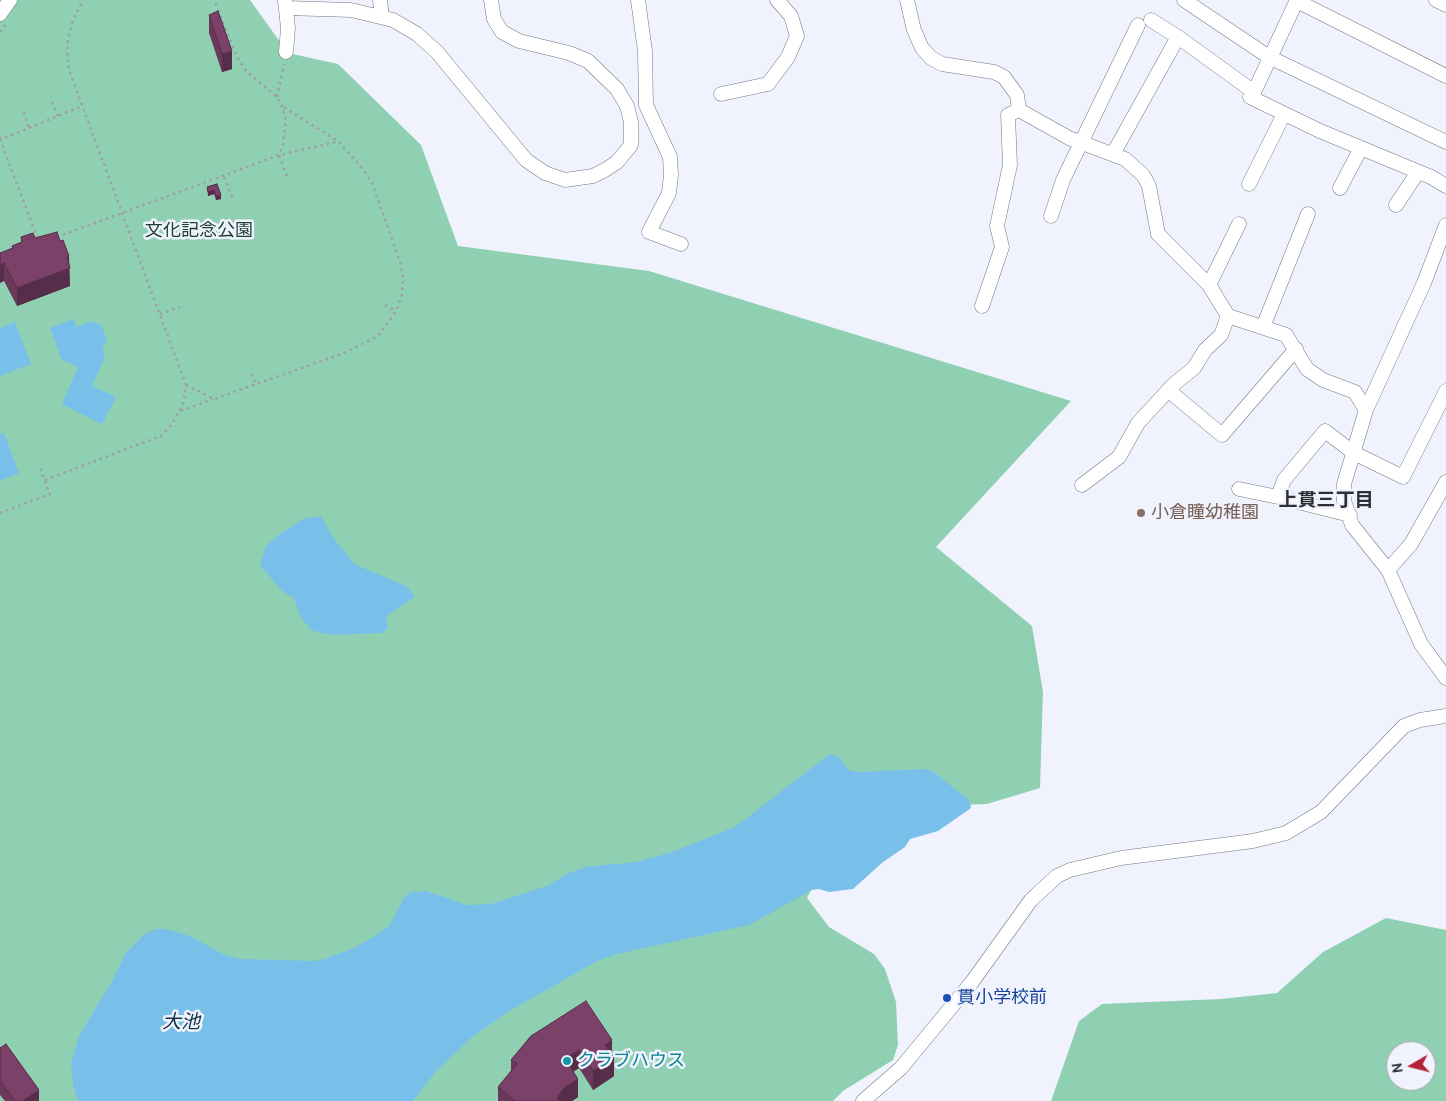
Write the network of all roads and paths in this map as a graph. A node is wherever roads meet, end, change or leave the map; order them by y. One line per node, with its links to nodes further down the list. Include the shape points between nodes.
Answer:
1 (10, 0): 14 (street)
2 (84, 0): 26 (path, via 73,20 66,52)
3 (214, 0): 24 (path, via 237,57 247,72)
4 (380, 0): 15 (street)
5 (491, 0): 22 (street, via 494,19 502,32 519,41 588,61)
6 (638, 0): 20 (street)
7 (777, 0): 23 (street, via 791,16 797,36 788,57 768,84)
8 (907, 0): 28 (street, via 914,30 922,48 931,58 942,64 994,72 1004,77 1017,95)
9 (1184, 0): 18 (street)
10 (1436, 0): 13 (street)
11 (1297, 1): 18 (street); 19 (street)
12 (286, 4): 15 (street, via 351,10); 17 (street)
13 (1446, 5)
14 (0, 14)
15 (382, 17): 22 (street, via 417,34 437,52 526,160 544,173 565,180 593,176 617,162 631,144 631,122)
16 (1178, 36): 21 (street); 35 (street, via 1144,22); 38 (street)
17 (286, 52): 24 (path)
18 (1269, 58): 21 (street); 36 (street)
19 (1446, 76)
20 (646, 87): 22 (street); 55 (street, via 646,105 670,157 671,175 669,193 650,232)
21 (1254, 92): 30 (street, via 1250,97)
22 (619, 93)
23 (720, 94)
24 (277, 97): 27 (path)
25 (52, 102): 31 (path)
26 (82, 106): 31 (path); 48 (path)
27 (282, 106): 34 (path); 39 (path, via 286,120)
28 (1019, 110): 35 (street); 58 (street, via 1008,115 1010,164 997,226 1002,247)
29 (24, 112): 32 (path)
30 (1284, 114): 37 (street); 43 (street)
31 (58, 116): 32 (path)
32 (29, 128): 33 (path)
33 (0, 139): 54 (path)
34 (338, 142): 39 (path); 60 (path, via 372,184 401,265 402,294)
35 (1080, 142): 38 (street); 50 (street)
36 (1446, 142)
37 (1361, 148): 40 (street); 45 (street)
38 (1113, 154): 56 (street, via 1124,158 1143,175 1149,186 1158,234)
39 (279, 155): 41 (path); 42 (path)
40 (1418, 172): 44 (street); 47 (street)
41 (224, 176): 46 (path); 48 (path)
42 (286, 176)
43 (1249, 184)
44 (1446, 186)
45 (1340, 188)
46 (233, 199)
47 (1396, 205)
48 (122, 213): 53 (path); 61 (path)
49 (1308, 214): 63 (street)
50 (1051, 216)
51 (1239, 224): 56 (street)
52 (1446, 225): 71 (street, via 1424,283)
53 (54, 238)
54 (40, 244)
55 (681, 244)
56 (1209, 285): 62 (street)
57 (385, 304): 60 (path)
58 (982, 306)
59 (180, 307): 61 (path)
60 (396, 311): 66 (path, via 378,336 361,346)
61 (160, 314): 67 (path)
62 (1228, 316): 63 (street); 68 (street, via 1220,335 1194,368)
63 (1263, 327): 64 (street, via 1286,335)
64 (1296, 349): 68 (street, via 1222,435); 71 (street, via 1307,369 1323,380 1355,392)
65 (251, 374): 66 (path)
66 (256, 384): 70 (path)
67 (186, 385): 70 (path); 72 (path)
68 (1168, 390): 77 (street, via 1138,423 1119,457)
69 (1446, 391): 73 (street, via 1403,477)
70 (214, 399): 72 (path)
71 (1366, 410): 73 (street)
72 (179, 411): 75 (path, via 161,436)
73 (1354, 453): 79 (street, via 1325,431 1284,480); 81 (street, via 1344,484 1344,501)
74 (39, 465): 75 (path)
75 (45, 480): 80 (path, via 50,494)
76 (1446, 482): 82 (street, via 1411,544)
77 (1082, 485)
78 (1239, 489): 79 (street)
79 (1278, 497): 81 (street)
80 (0, 513)
81 (1350, 515): 82 (street, via 1352,525)
82 (1388, 570): 83 (street, via 1422,644)
83 (1446, 678)
84 (1446, 716): 85 (street, via 1404,726 1321,812 1286,833 1253,842 1121,858 1057,876 1031,900 972,982 901,1068)
85 (864, 1101)

